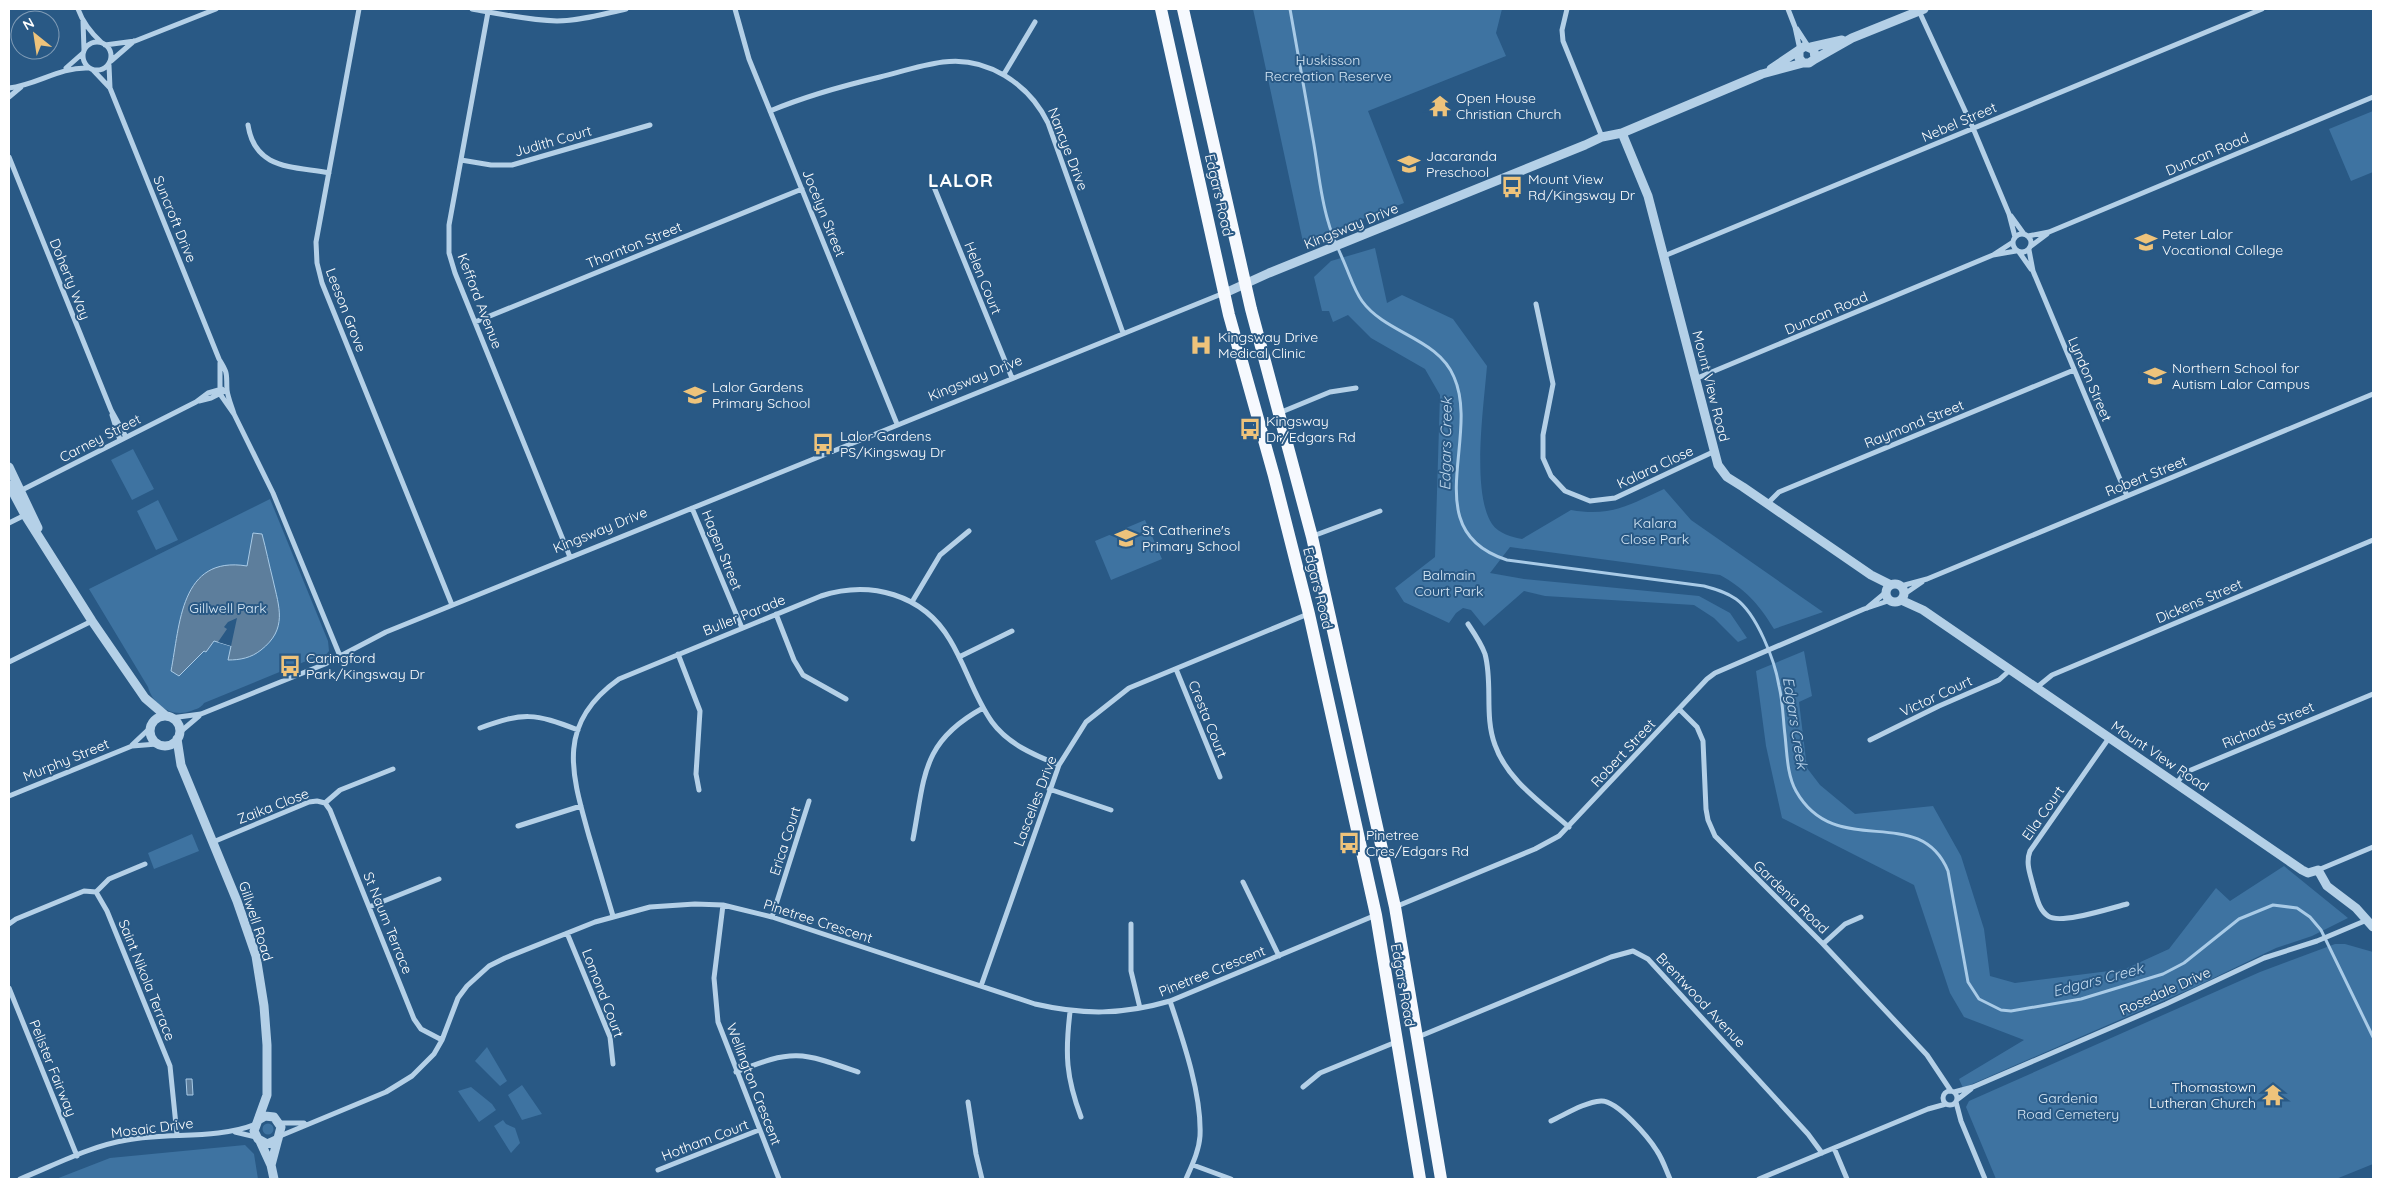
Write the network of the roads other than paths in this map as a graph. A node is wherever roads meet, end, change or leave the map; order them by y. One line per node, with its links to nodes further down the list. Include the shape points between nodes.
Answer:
1 (78, 9): 14 (street)
2 (213, 9): 18 (street)
3 (359, 9): 42 (street, Leeson Grove)
4 (472, 9): 13 (street)
5 (626, 9): 13 (street, via 558,21)
6 (735, 9): 34 (street, Jocelyn Street, via 744,44)
7 (1161, 9): 55 (main road, Edgars Road)
8 (1183, 9): 54 (main road, Edgars Road)
9 (1567, 9): 39 (street, via 1563,41)
10 (1788, 9): 16 (street)
11 (2262, 9): 37 (street, Nebel Street)
12 (1922, 10): 17 (street, Kingsway Drive); 37 (street)
13 (488, 12): 41 (street, Kefford Avenue)
14 (82, 20): 19 (street); 21 (street)
15 (1035, 22): 27 (street)
16 (1795, 27): 20 (street); 20 (street)
17 (1852, 38): 20 (street, Kingsway Drive); 22 (street, Kingsway Drive)
18 (135, 41): 19 (street); 23 (street)
19 (104, 44): 21 (street, via 94,42); 23 (street, via 111,52)
20 (1805, 49): 22 (street, via 1815,52); 24 (street, via 1799,58); 28 (street, Kingsway Drive)
21 (83, 52): 25 (street, via 84,62); 26 (street)
22 (1815, 58): 24 (street, via 1809,64)
23 (110, 63): 25 (street, via 102,70); 31 (street, Suncroft Drive)
24 (1803, 63): 28 (street, Kingsway Drive)
25 (91, 69): 26 (street); 31 (street, Suncroft Drive)
26 (63, 70): 29 (street)
27 (1004, 74): 34 (street, Nancye Drive, via 974,63 944,62 816,93); 58 (street, Nancye Drive, via 1034,100 1048,123)
28 (1762, 74): 38 (street, Kingsway Drive)
29 (21, 87): 30 (street); 33 (street)
30 (9, 88)
31 (110, 88): 59 (street, Suncroft Drive)
32 (2373, 97): 46 (street, Duncan Road)
33 (9, 98)
34 (770, 111): 44 (street, Jocelyn Street)
35 (650, 124): 41 (street, Judith Court, via 512,165)
36 (248, 125): 42 (street, via 252,143 266,159)
37 (1973, 128): 45 (street); 52 (street, Nebel Street)
38 (1622, 133): 39 (street, Kingsway Drive); 52 (street, Mount View Road, via 1648,196)
39 (1602, 136): 54 (street, Kingsway Drive)
40 (9, 157): 67 (street, Doherty Way)
41 (460, 160): 57 (street, Kefford Avenue, via 448,242 452,264)
42 (328, 173): 91 (street, Leeson Grove, via 316,242 319,273)
43 (934, 187): 61 (street, Helen Court)
44 (802, 189): 57 (street, Thornton Street); 70 (street, Jocelyn Street)
45 (2009, 214): 47 (street); 48 (street)
46 (2049, 232): 47 (street, Duncan Road); 49 (street, Duncan Road)
47 (2026, 235): 48 (street, Duncan Road); 49 (street, Lyndon Street)
48 (2014, 240): 50 (street, Lyndon Street); 51 (street, Duncan Road)
49 (2030, 248): 50 (street, Duncan Road); 53 (street, Lyndon Street)
50 (2018, 252): 51 (street, Duncan Road); 53 (street, Lyndon Street)
51 (1993, 255): 62 (street, Duncan Road)
52 (1664, 256): 62 (street, Mount View Road)
53 (2033, 271): 60 (street, Lyndon Street)
54 (1246, 283): 55 (street, Kingsway Drive); 69 (main road, Edgars Road)
55 (1225, 293): 58 (street, Kingsway Drive); 76 (main road, Edgars Road)
56 (1536, 304): 73 (street, Kalara Close, via 1553,384 1543,435 1543,458 1550,476 1565,491 1590,501 1615,498)
57 (475, 322): 88 (street, Kefford Avenue)
58 (1123, 333): 61 (street, Kingsway Drive)
59 (219, 359): 64 (street, Suncroft Drive, via 228,376); 65 (street, Suncroft Drive)
60 (2074, 370): 79 (street, Lyndon Street); 80 (street, Raymond Street, via 1779,492)
61 (1012, 378): 70 (street, Kingsway Drive)
62 (1694, 379): 73 (street, Mount View Road)
63 (1356, 388): 69 (street, via 1330,392)
64 (227, 390): 65 (street, Carney Street); 68 (street, Suncroft Drive)
65 (220, 391): 68 (street, Suncroft Drive); 71 (street, Carney Street)
66 (2373, 394): 79 (street, Robert Street)
67 (111, 410): 71 (street, Doherty Way); 72 (street, Doherty Way)
68 (234, 414): 100 (street, Suncroft Drive, via 273,493)
69 (1278, 414): 75 (main road, Edgars Road)
70 (897, 424): 81 (street, Kingsway Drive)
71 (126, 437): 72 (street, Carney Street)
72 (120, 440): 78 (street, Carney Street)
73 (1713, 452): 80 (street, Mount View Road, via 1727,476)
74 (9, 467): 78 (street)
75 (1294, 470): 76 (main road); 86 (main road, Edgars Road)
76 (1274, 476): 94 (main road, Edgars Road)
77 (9, 485): 78 (street)
78 (17, 493): 83 (street)
79 (2126, 496): 89 (street, Robert Street)
80 (1767, 504): 89 (street, Mount View Road)
81 (692, 508): 88 (street, Kingsway Drive); 97 (street, Hagen Street)
82 (1380, 511): 86 (street)
83 (28, 514): 84 (street); 95 (street)
84 (9, 523)
85 (969, 531): 90 (street, via 940,555)
86 (1312, 536): 121 (main road, Edgars Road)
87 (2373, 540): 105 (street, Dickens Street, via 2052,675)
88 (570, 557): 91 (street, Kingsway Drive)
89 (1896, 593): 92 (street, Robert Street); 92 (street, Robert Street); 104 (street, Mount View Road)
90 (912, 602): 93 (street, Buller Parade, via 886,591 846,589); 101 (street, Buller Parade, via 938,623)
91 (452, 605): 100 (street, Kingsway Drive, via 386,632)
92 (1864, 609): 110 (street, Robert Street, via 1715,673)
93 (776, 614): 97 (street, Buller Parade); 108 (street, via 803,674)
94 (1309, 614): 103 (street, Lascelles Drive); 122 (main road, Edgars Road)
95 (92, 621): 102 (street); 107 (street)
96 (1468, 624): 136 (street, via 1484,652 1491,733 1500,757 1516,780)
97 (742, 628): 99 (street, Buller Parade)
98 (1012, 631): 101 (street)
99 (678, 654): 115 (street, Buller Parade, via 611,685 592,704); 129 (street, via 700,711 696,774)
100 (340, 656): 111 (street, Kingsway Drive)
101 (959, 657): 109 (street, Buller Parade)
102 (9, 662)
103 (1176, 668): 123 (street, Lascelles Drive, via 1129,688 1099,711 1077,734); 126 (street, Cresta Court)
104 (2010, 670): 105 (street, Mount View Road); 118 (street, Victor Court, via 1999,680)
105 (2036, 688): 117 (street, Mount View Road)
106 (2373, 694): 127 (street, Richards Street, via 2191,770)
107 (145, 698): 112 (street); 113 (street)
108 (846, 699)
109 (983, 708): 123 (street, Buller Parade, via 992,723 1018,746); 137 (street, via 955,725 935,749 926,771)
110 (1679, 709): 136 (street, Robert Street); 159 (street, Gardenia Road, via 1697,727 1703,741 1706,809 1715,836)
111 (201, 714): 112 (street, Kingsway Drive); 116 (street, Kingsway Drive)
112 (169, 717): 113 (street, via 158,718); 116 (street, via 178,724)
113 (151, 726): 119 (street, via 151,737); 120 (street, Murphy Street)
114 (480, 728): 115 (street, via 508,718 532,715)
115 (578, 730): 133 (street, Buller Parade, via 572,766)
116 (178, 736): 119 (street, via 171,744); 124 (street, Gillwell Road)
117 (2109, 738): 127 (street, Mount View Road); 145 (street, Ella Court, via 2030,851 2027,861 2039,904 2052,918)
118 (1870, 740)
119 (160, 744): 120 (street, Murphy Street); 124 (street, Gillwell Road)
120 (132, 746): 130 (street, Murphy Street)
121 (1361, 755): 122 (main road); 148 (main road, Edgars Road)
122 (1342, 760): 149 (main road, Edgars Road)
123 (1059, 764): 128 (street, Lascelles Drive)
124 (181, 765): 138 (street, Gillwell Road)
125 (393, 769): 132 (street, Zaika Close, via 340,790)
126 (1220, 777)
127 (2176, 784): 141 (street, Mount View Road, via 2302,870 2308,873)
128 (1049, 788): 134 (street); 161 (street, Lascelles Drive)
129 (699, 790)
130 (9, 796)
131 (809, 801): 151 (street, Erica Court)
132 (325, 803): 138 (street, Zaika Close, via 309,802); 147 (street, St Naum Terrace)
133 (581, 806): 135 (street); 150 (street, Buller Parade)
134 (1111, 810)
135 (518, 826)
136 (1569, 827): 148 (street, Robert Street, via 1535,849)
137 (913, 840)
138 (213, 842): 176 (street, Gillwell Road, via 256,956 264,1006)
139 (2373, 847): 141 (street)
140 (144, 864): 144 (street, via 109,879)
141 (2318, 870): 157 (street, via 2327,886 2356,908)
142 (439, 879): 147 (street)
143 (1243, 882): 160 (street)
144 (96, 892): 153 (street, via 84,892); 190 (street, Saint Nikola Terrace, via 107,911 170,1066)
145 (2127, 904)
146 (723, 905): 150 (street, Pinetree Crescent, via 670,905); 151 (street, Pinetree Crescent); 170 (street, Wellington Crescent, via 714,992 718,1022)
147 (369, 907): 167 (street, St Naum Terrace, via 414,1019 421,1029)
148 (1395, 907): 166 (main road, Edgars Road)
149 (1376, 915): 160 (street, Pinetree Crescent); 168 (main road, Edgars Road)
150 (613, 916): 158 (street, Pinetree Crescent)
151 (772, 917): 161 (street, Pinetree Crescent)
152 (1861, 917): 159 (street, via 1845,924)
153 (16, 919): 154 (street); 155 (street)
154 (9, 920)
155 (9, 924)
156 (1131, 924): 164 (street, via 1131,971)
157 (2370, 924): 174 (street, Rosedale Drive, via 2264,958)
158 (567, 933): 167 (street, Pinetree Crescent, via 505,958 478,975 458,998); 169 (street, Lomond Court, via 610,1037)
159 (1823, 944): 172 (street, Gardenia Road, via 1927,1055)
160 (1279, 956): 163 (street, Pinetree Crescent)
161 (981, 986): 165 (street, Pinetree Crescent)
162 (9, 988): 197 (street, Pelister Fairway)
163 (1170, 1001): 164 (street, Pinetree Crescent); 198 (street, via 1185,1050 1200,1123)
164 (1140, 1008): 165 (street, Pinetree Crescent)
165 (1070, 1012): 182 (street, via 1066,1061)
166 (1417, 1037): 191 (main road, Edgars Road); 196 (street, Brentwood Avenue, via 1611,957 1633,952 1648,959)
167 (442, 1040): 187 (street, Pinetree Crescent, via 423,1067 402,1084)
168 (1398, 1041): 173 (street, via 1320,1073); 194 (main road, Edgars Road)
169 (613, 1064)
170 (736, 1072): 171 (street, via 767,1060 795,1055 818,1058); 188 (street, Wellington Crescent)
171 (858, 1072)
172 (1942, 1077): 175 (street, Gardenia Road); 177 (street, Gardenia Road)
173 (1303, 1087)
174 (1973, 1087): 175 (street, Rosedale Drive); 178 (street, Rosedale Drive)
175 (1953, 1091): 177 (street, Rosedale Drive); 178 (street, Gardenia Road)
176 (267, 1094): 183 (street, Gillwell Road); 186 (street, Gillwell Road)
177 (1943, 1096): 180 (street, Gardenia Road); 181 (street)
178 (1957, 1101): 180 (street, Rosedale Drive); 185 (street)
179 (968, 1102): 204 (street)
180 (1947, 1105): 181 (street); 185 (street)
181 (1928, 1109): 195 (street)
182 (1081, 1117)
183 (278, 1121): 186 (street, via 269,1116); 187 (street, Pinetree Crescent); 192 (street)
184 (1551, 1121): 209 (street, via 1597,1102 1609,1101 1652,1144)
185 (1960, 1121): 212 (street)
186 (257, 1122): 189 (street, Mosaic Drive); 193 (street, via 254,1131)
187 (307, 1123): 192 (street, Pinetree Crescent)
188 (759, 1130): 200 (street, Hotham Court); 203 (street, Wellington Crescent)
189 (234, 1131): 190 (street, Mosaic Drive); 193 (street, Mosaic Drive)
190 (177, 1136): 197 (street, Mosaic Drive, via 128,1139)
191 (1434, 1136): 194 (main road); 208 (main road, Edgars Road)
192 (279, 1137): 193 (street, via 267,1144); 199 (street)
193 (258, 1139): 199 (street)
194 (1414, 1139): 207 (main road, Edgars Road)
195 (1834, 1148): 196 (street); 211 (street)
196 (1822, 1153): 210 (street)
197 (77, 1156): 201 (street, Mosaic Drive)
198 (1193, 1164): 205 (street); 206 (street)
199 (271, 1165): 202 (street)
200 (658, 1170)
201 (20, 1179)
202 (274, 1179)
203 (779, 1179)
204 (982, 1179)
205 (1186, 1179)
206 (1231, 1179)
207 (1420, 1179)
208 (1441, 1179)
209 (1670, 1179)
210 (1759, 1179)
211 (1847, 1179)
212 (1985, 1179)

